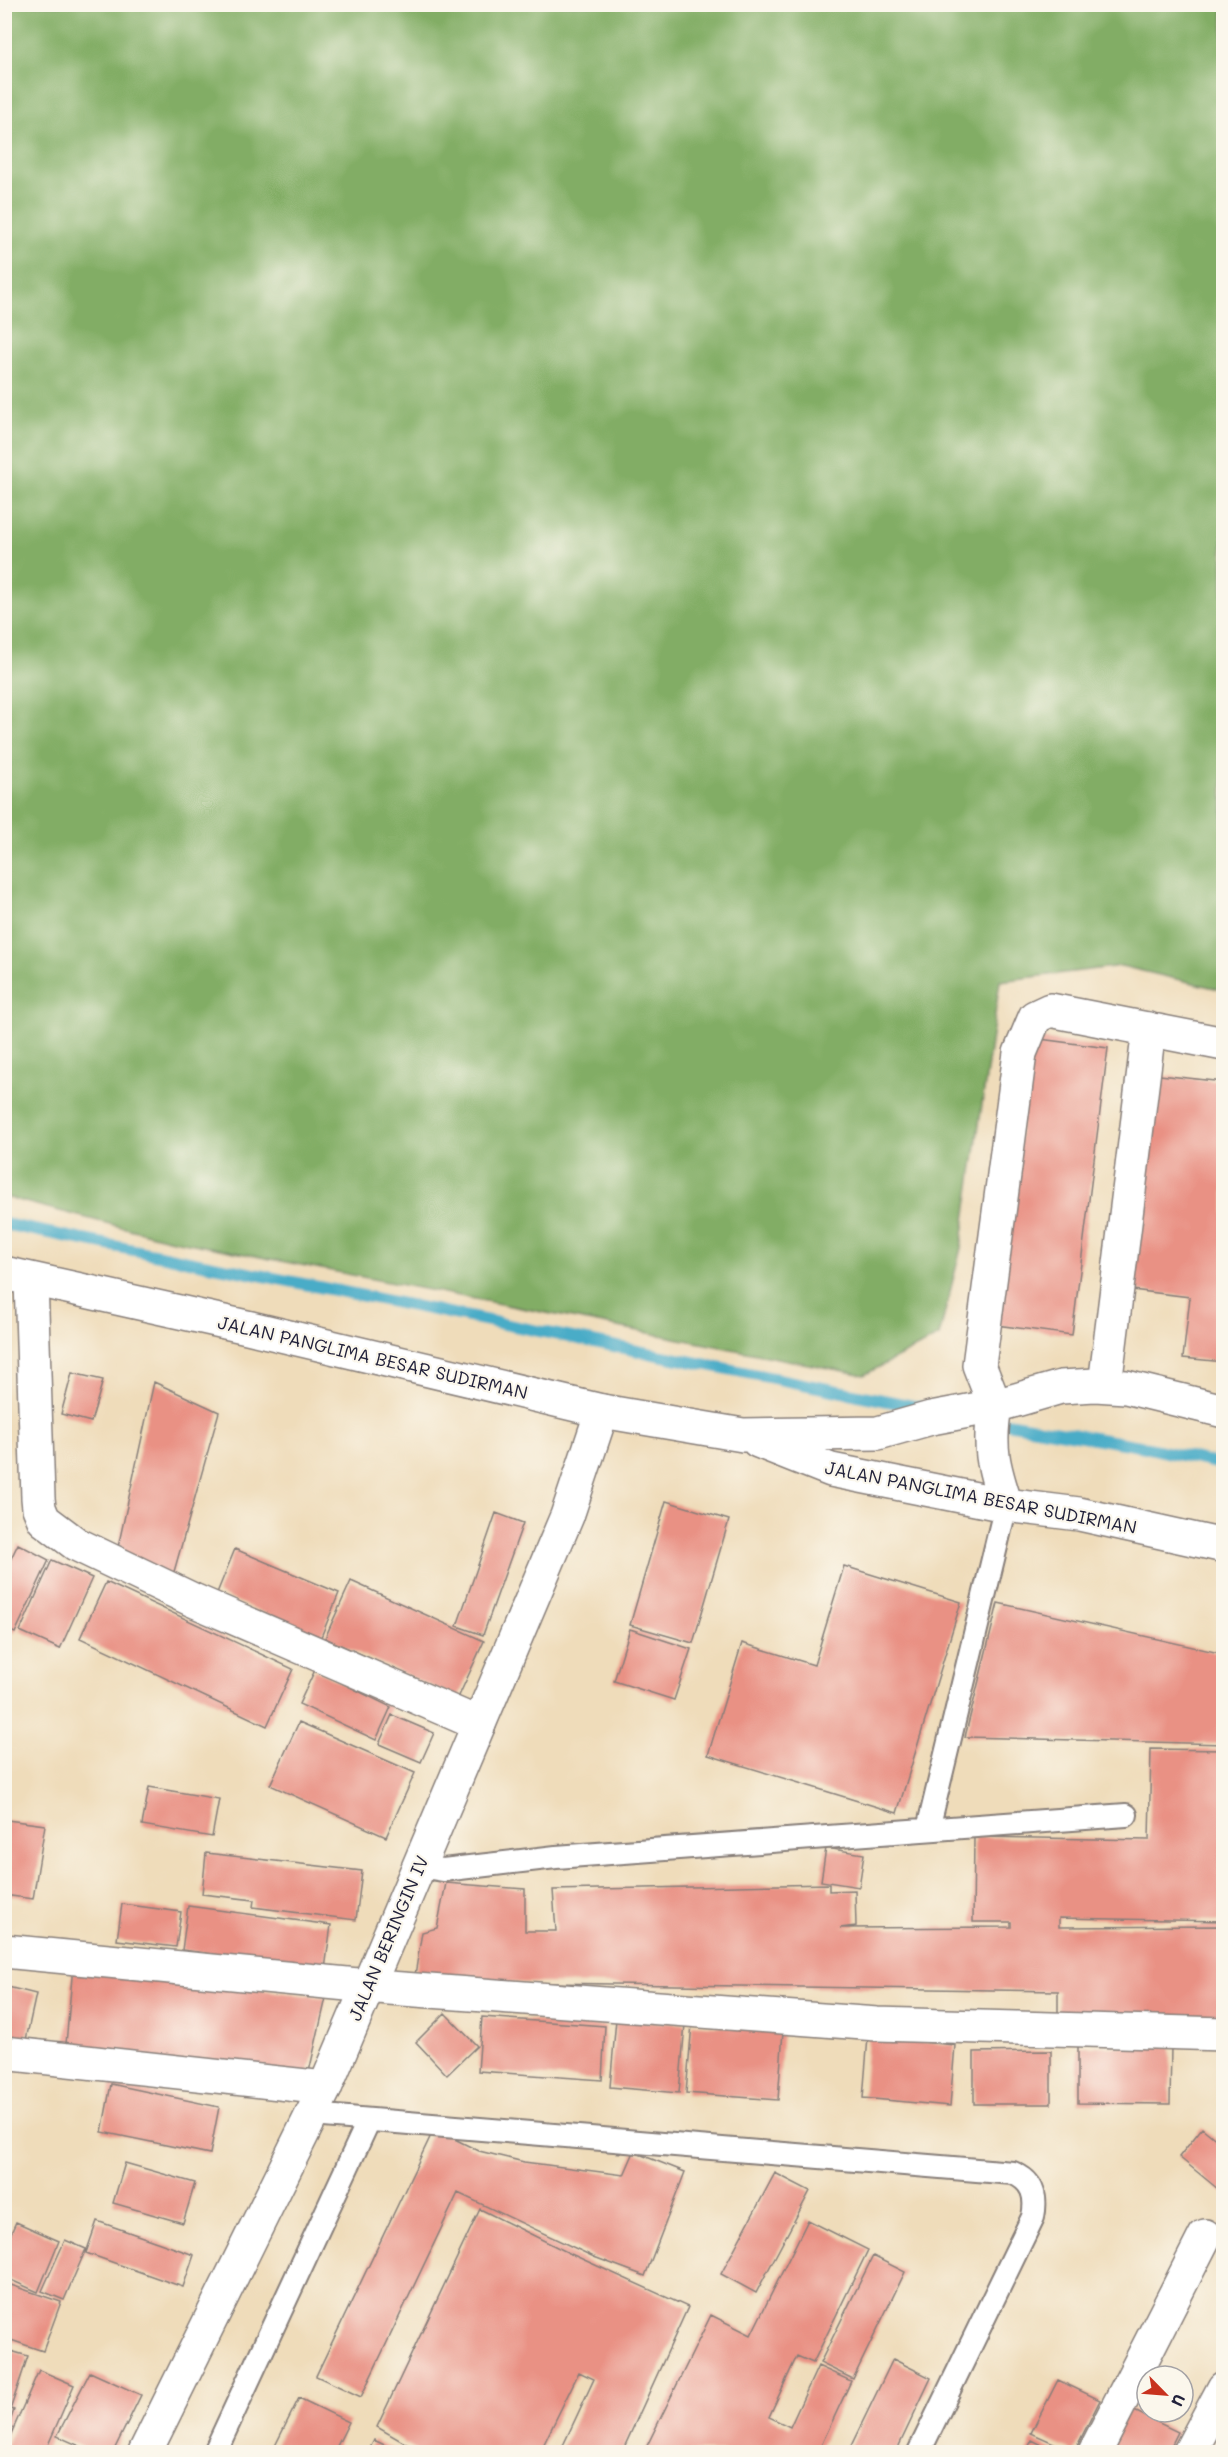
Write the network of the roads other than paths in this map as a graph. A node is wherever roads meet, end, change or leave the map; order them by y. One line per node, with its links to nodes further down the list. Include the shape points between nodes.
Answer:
1 (1149, 1029): 2 (street); 4 (street); 5 (street, via 1050,1010 1035,1017 1020,1053 980,1365)
2 (1224, 1044)
3 (18, 1276): 6 (street, JALAN PANGLIMA BESAR SUDIRMAN); 11 (street, via 39,1508 44,1520 76,1544 193,1600)
4 (1104, 1385): 5 (street, JALAN PANGLIMA BESAR SUDIRMAN, via 1061,1387); 7 (street, JALAN PANGLIMA BESAR SUDIRMAN)
5 (995, 1406): 8 (street, JALAN PANGLIMA BESAR SUDIRMAN, via 878,1433); 9 (street, via 990,1433 994,1471)
6 (602, 1411): 8 (street, JALAN PANGLIMA BESAR SUDIRMAN); 11 (street, JALAN BERINGIN IV, via 567,1516)
7 (1224, 1411)
8 (743, 1435): 9 (street, JALAN PANGLIMA BESAR SUDIRMAN, via 831,1470)
9 (1006, 1505): 10 (street, JALAN PANGLIMA BESAR SUDIRMAN, via 1079,1514); 13 (lane)
10 (1224, 1546)
11 (479, 1724): 14 (street, JALAN BERINGIN IV)
12 (1126, 1815): 13 (lane)
13 (928, 1829): 14 (lane, via 556,1857 443,1870)
14 (419, 1866): 16 (street, JALAN BERINGIN IV)
15 (4, 1951): 16 (street)
16 (368, 1986): 17 (street, via 877,2024); 19 (street, JALAN BERINGIN IV)
17 (1224, 2034)
18 (4, 2053): 19 (street)
19 (318, 2102): 20 (lane); 23 (street, JALAN BERINGIN IV)
20 (369, 2120): 24 (lane); 25 (lane, via 1012,2172 1023,2177 1034,2194 1033,2217)
21 (1205, 2236): 26 (street)
22 (1224, 2388): 27 (street)
23 (146, 2452)
24 (215, 2452)
25 (919, 2452)
26 (1095, 2452)
27 (1190, 2452)

